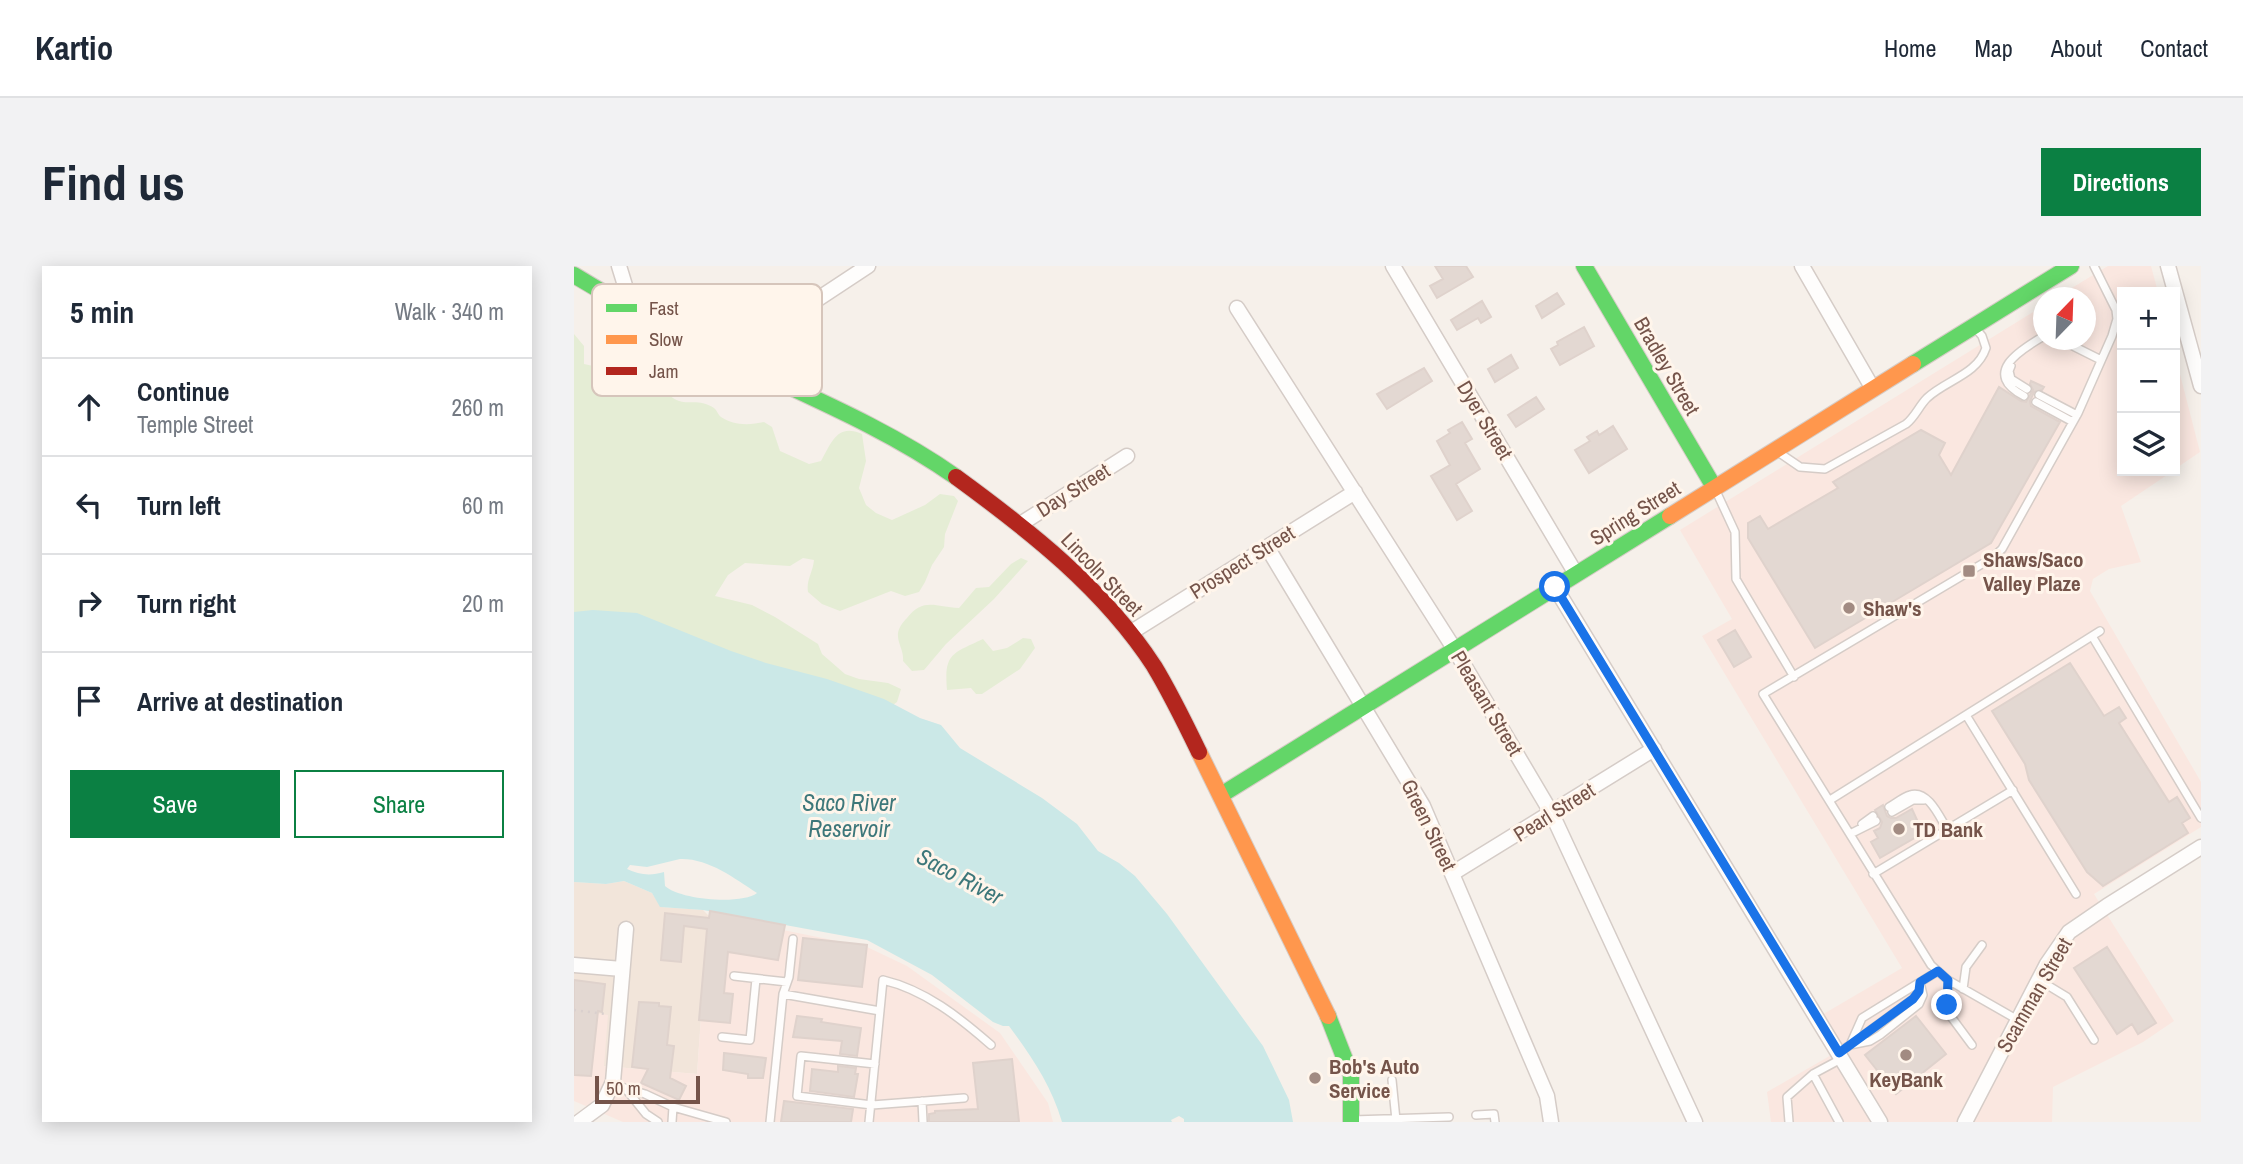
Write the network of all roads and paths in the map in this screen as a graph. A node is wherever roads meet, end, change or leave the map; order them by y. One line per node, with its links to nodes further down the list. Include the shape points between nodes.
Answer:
1 (619, 266): 10 (street)
2 (868, 266): 12 (street)
3 (1393, 266): 30 (street, Dyer Street)
4 (1584, 266): 26 (street, Bradley Street)
5 (1802, 266): 19 (street)
6 (2071, 266): 14 (street, Spring Street)
7 (2094, 266): 17 (lane, via 2117,314)
8 (2168, 266): 18 (street)
9 (574, 275): 11 (street, Lincoln Street)
10 (625, 284)
11 (592, 286)
12 (822, 296)
13 (1237, 308): 27 (street, Pleasant Street)
14 (1974, 326): 19 (street, Spring Street); 24 (lane, via 1986,348 1979,361 1928,398 1906,424 1825,469 1800,467)
15 (2033, 342): 20 (lane, via 2009,371)
16 (2082, 350): 17 (lane)
17 (2101, 360): 23 (lane)
18 (2201, 386)
19 (1873, 389): 24 (street, Spring Street)
20 (2025, 393)
21 (806, 396): 28 (street, Lincoln Street, via 907,445)
22 (2037, 399): 23 (lane)
23 (2075, 418): 36 (lane, via 2002,550)
24 (1775, 450): 26 (street, Spring Street)
25 (1127, 456): 28 (street, Day Street)
26 (1714, 487): 30 (street, Spring Street); 36 (lane, via 1735,532 1736,579)
27 (1355, 492): 29 (street, Prospect Street); 35 (street, Pleasant Street)
28 (1019, 525): 33 (street, Lincoln Street, via 1074,570)
29 (1267, 547): 33 (street, Prospect Street); 37 (street, Green Street)
30 (1576, 574): 31 (street, Spring Street)
31 (1555, 587): 35 (street, Spring Street); 39 (street)
32 (2100, 631): 34 (lane)
33 (1130, 633): 41 (street, Lincoln Street, via 1164,682)
34 (2092, 636): 38 (lane); 46 (lane)
35 (1455, 650): 37 (street, Spring Street); 44 (street, Pleasant Street)
36 (1794, 677): 42 (lane, via 1763,694)
37 (1364, 705): 41 (street, Spring Street); 50 (street, Green Street, via 1423,806)
38 (1966, 715): 40 (lane); 42 (lane)
39 (1654, 749): 44 (street, Pearl Street); 75 (street)
40 (2012, 790): 47 (lane); 52 (lane)
41 (1221, 795): 88 (street, Lincoln Street, via 1343,1051 1352,1083)
42 (1829, 800): 48 (lane)
43 (1891, 809): 47 (lane, via 1923,799 1931,803)
44 (1552, 814): 50 (street, Pearl Street); 99 (street, Pleasant Street)
45 (1875, 818): 48 (lane)
46 (2201, 818)
47 (1947, 830): 51 (lane)
48 (1852, 833): 51 (lane)
49 (2201, 847): 62 (street, Scamman Street, via 2069,932)
50 (1453, 873): 98 (street, Green Street, via 1547,1096)
51 (1873, 874): 58 (lane)
52 (2076, 894)
53 (626, 929): 57 (street)
54 (793, 939): 63 (lane)
55 (1982, 945): 65 (lane, via 1969,960)
56 (574, 965): 57 (street)
57 (622, 969): 69 (street)
58 (1938, 971): 61 (lane); 64 (lane)
59 (734, 976): 60 (lane)
60 (755, 979): 63 (lane); 71 (lane, via 750,1040)
61 (1948, 980): 65 (lane); 74 (lane, via 1949,1014)
62 (2039, 980): 70 (street, Scamman Street); 72 (lane, via 2067,997)
63 (787, 982): 66 (lane)
64 (1920, 982): 75 (lane, via 1913,999); 75 (lane, via 1862,1018)
65 (1963, 989): 70 (lane)
66 (783, 994): 68 (lane); 93 (lane)
67 (574, 1010): 69 (path)
68 (880, 1011): 73 (lane, via 883,980 902,985 954,1013); 76 (lane)
69 (619, 1015): 79 (street)
70 (2018, 1020): 103 (street, Scamman Street)
71 (722, 1037)
72 (2094, 1040)
73 (991, 1045)
74 (1972, 1045)
75 (1844, 1052): 77 (lane); 102 (street)
76 (875, 1064): 82 (lane); 82 (lane, via 801,1056 797,1096)
77 (1814, 1074): 100 (lane, via 1787,1097); 101 (lane)
78 (1392, 1080): 86 (lane)
79 (619, 1087): 83 (lane); 89 (street); 90 (lane)
80 (964, 1098): 81 (lane)
81 (922, 1101): 82 (lane); 95 (lane)
82 (872, 1105): 94 (lane)
83 (673, 1107): 91 (lane); 92 (lane)
84 (1476, 1115): 96 (lane, via 1494,1114)
85 (1449, 1117): 87 (lane)
86 (1396, 1120): 87 (lane); 88 (lane)
87 (1429, 1120)
88 (1351, 1121)
89 (579, 1122)
90 (657, 1122)
91 (672, 1122)
92 (726, 1122)
93 (769, 1122)
94 (869, 1122)
95 (923, 1122)
96 (1495, 1122)
97 (1546, 1122): 98 (lane)
98 (1551, 1122)
99 (1695, 1122)
100 (1791, 1122)
101 (1839, 1122)
102 (1880, 1122)
103 (1965, 1122)

